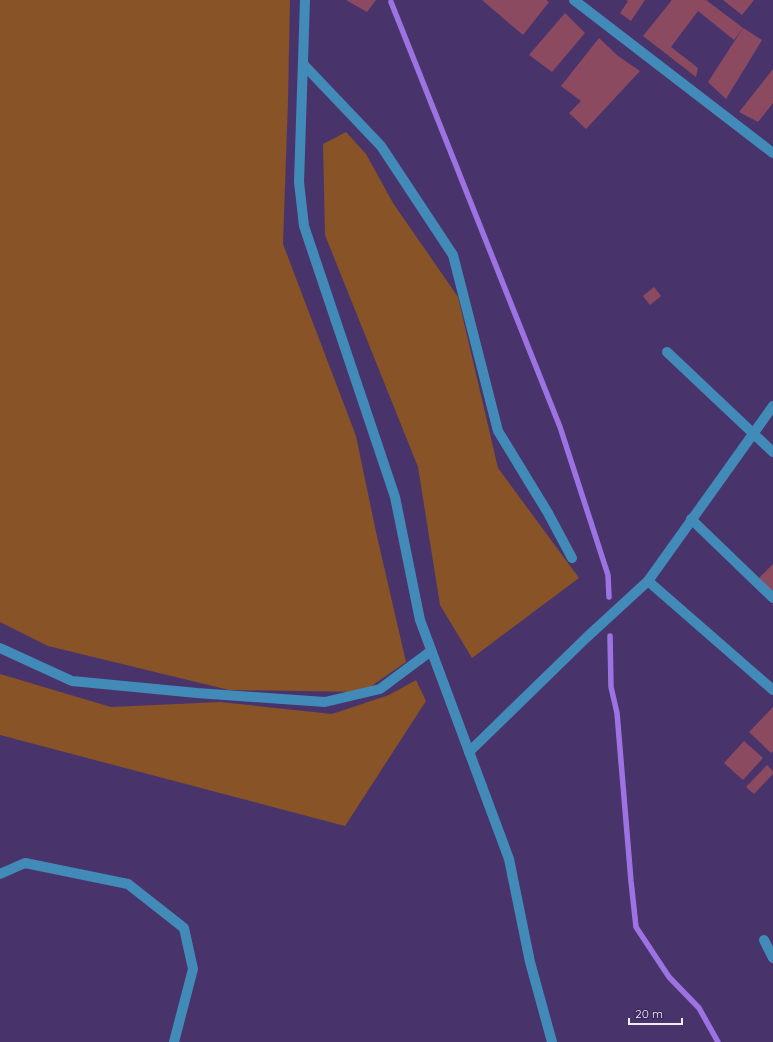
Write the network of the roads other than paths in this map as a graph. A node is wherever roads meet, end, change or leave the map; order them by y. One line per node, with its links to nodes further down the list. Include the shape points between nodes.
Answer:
1 (305, 0): 3 (street)
2 (574, 0): 4 (street)
3 (303, 64): 10 (street, via 382,146 453,255 498,431); 14 (street, via 299,182 304,226 395,497 420,620)
4 (773, 152)
5 (667, 352): 7 (street)
6 (773, 406): 7 (street)
7 (753, 434): 8 (street); 9 (street)
8 (773, 452)
9 (691, 519): 11 (street); 12 (street)
10 (572, 558)
11 (648, 581): 15 (street); 16 (street)
12 (773, 598)
13 (0, 648): 14 (street, via 72,681 325,702 380,689)
14 (431, 651): 16 (street)
15 (773, 690)
16 (469, 752): 21 (street, via 509,859 530,962)
17 (0, 874): 20 (street, via 25,863 128,884 184,928 193,969)
18 (764, 940): 19 (street)
19 (773, 958)
20 (174, 1042)
21 (552, 1042)

